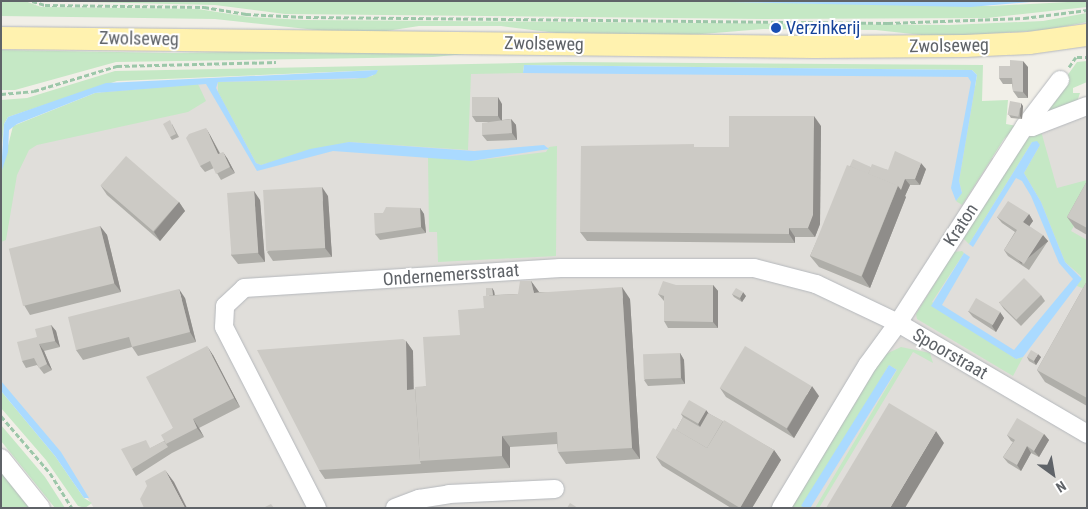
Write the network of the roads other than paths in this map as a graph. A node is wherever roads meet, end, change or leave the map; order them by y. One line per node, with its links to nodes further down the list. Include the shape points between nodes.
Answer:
1 (1087, 35): 2 (main road, Zwolseweg, via 1029,43 832,47)
2 (1, 38)
3 (1060, 80): 5 (street, Kraton)
4 (1087, 106): 5 (street, via 1032,127)
5 (1025, 126): 6 (street, Kraton)
6 (898, 323): 7 (street, Spoorstraat); 11 (street, Ondernemersstraat, via 816,284 754,268 560,268 244,288 225,306 224,327); 13 (street, Spoorstraat, via 868,364)
7 (1087, 434)
8 (1, 458): 10 (street)
9 (555, 489): 12 (street, via 449,494 419,499)
10 (42, 508)
11 (317, 508)
12 (395, 508)
13 (781, 508)

